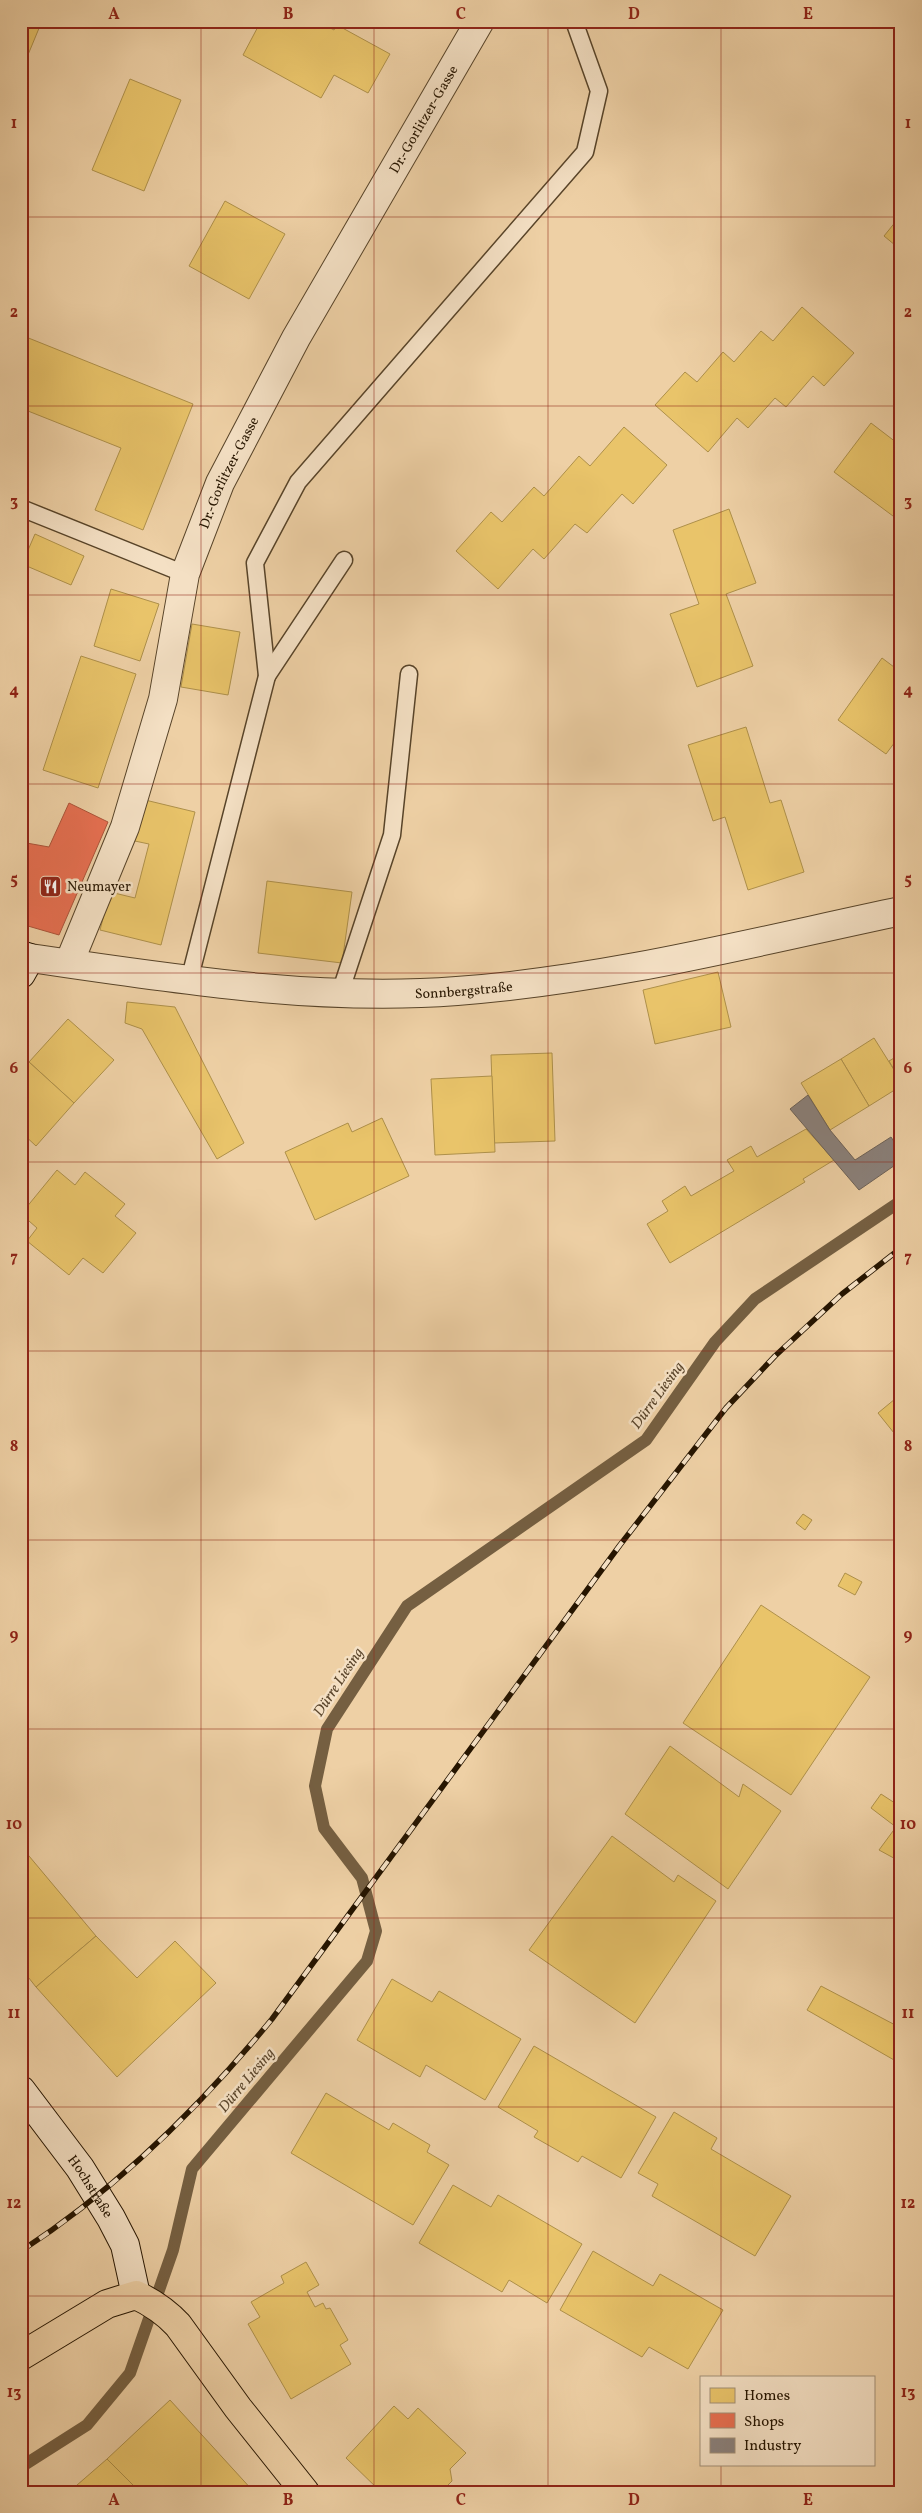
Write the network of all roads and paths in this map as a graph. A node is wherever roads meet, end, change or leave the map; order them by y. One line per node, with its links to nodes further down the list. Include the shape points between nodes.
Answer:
1 (480, 21): 5 (street, Dr.-Gorlitzer-Gasse, via 296,338 220,483)
2 (574, 21): 7 (lane, via 599,91 585,152 298,482 255,563)
3 (21, 508): 5 (lane)
4 (344, 560): 7 (lane)
5 (185, 574): 10 (street, Dr.-Gorlitzer-Gasse, via 163,699 124,827)
6 (409, 674): 12 (lane, via 392,836)
7 (267, 676): 11 (lane)
8 (901, 912): 12 (street, Sonnbergstraße, via 598,974 456,991)
9 (24, 962): 10 (street, Sonnbergstraße)
10 (70, 963): 11 (street, Sonnbergstraße)
11 (189, 981): 12 (street, Sonnbergstraße)
12 (340, 993)
13 (21, 2090): 14 (street, Hochstraße, via 80,2168 111,2218 124,2245)
14 (136, 2295): 15 (main road, via 107,2304); 16 (main road, via 169,2315)
15 (21, 2356)
16 (305, 2492)

